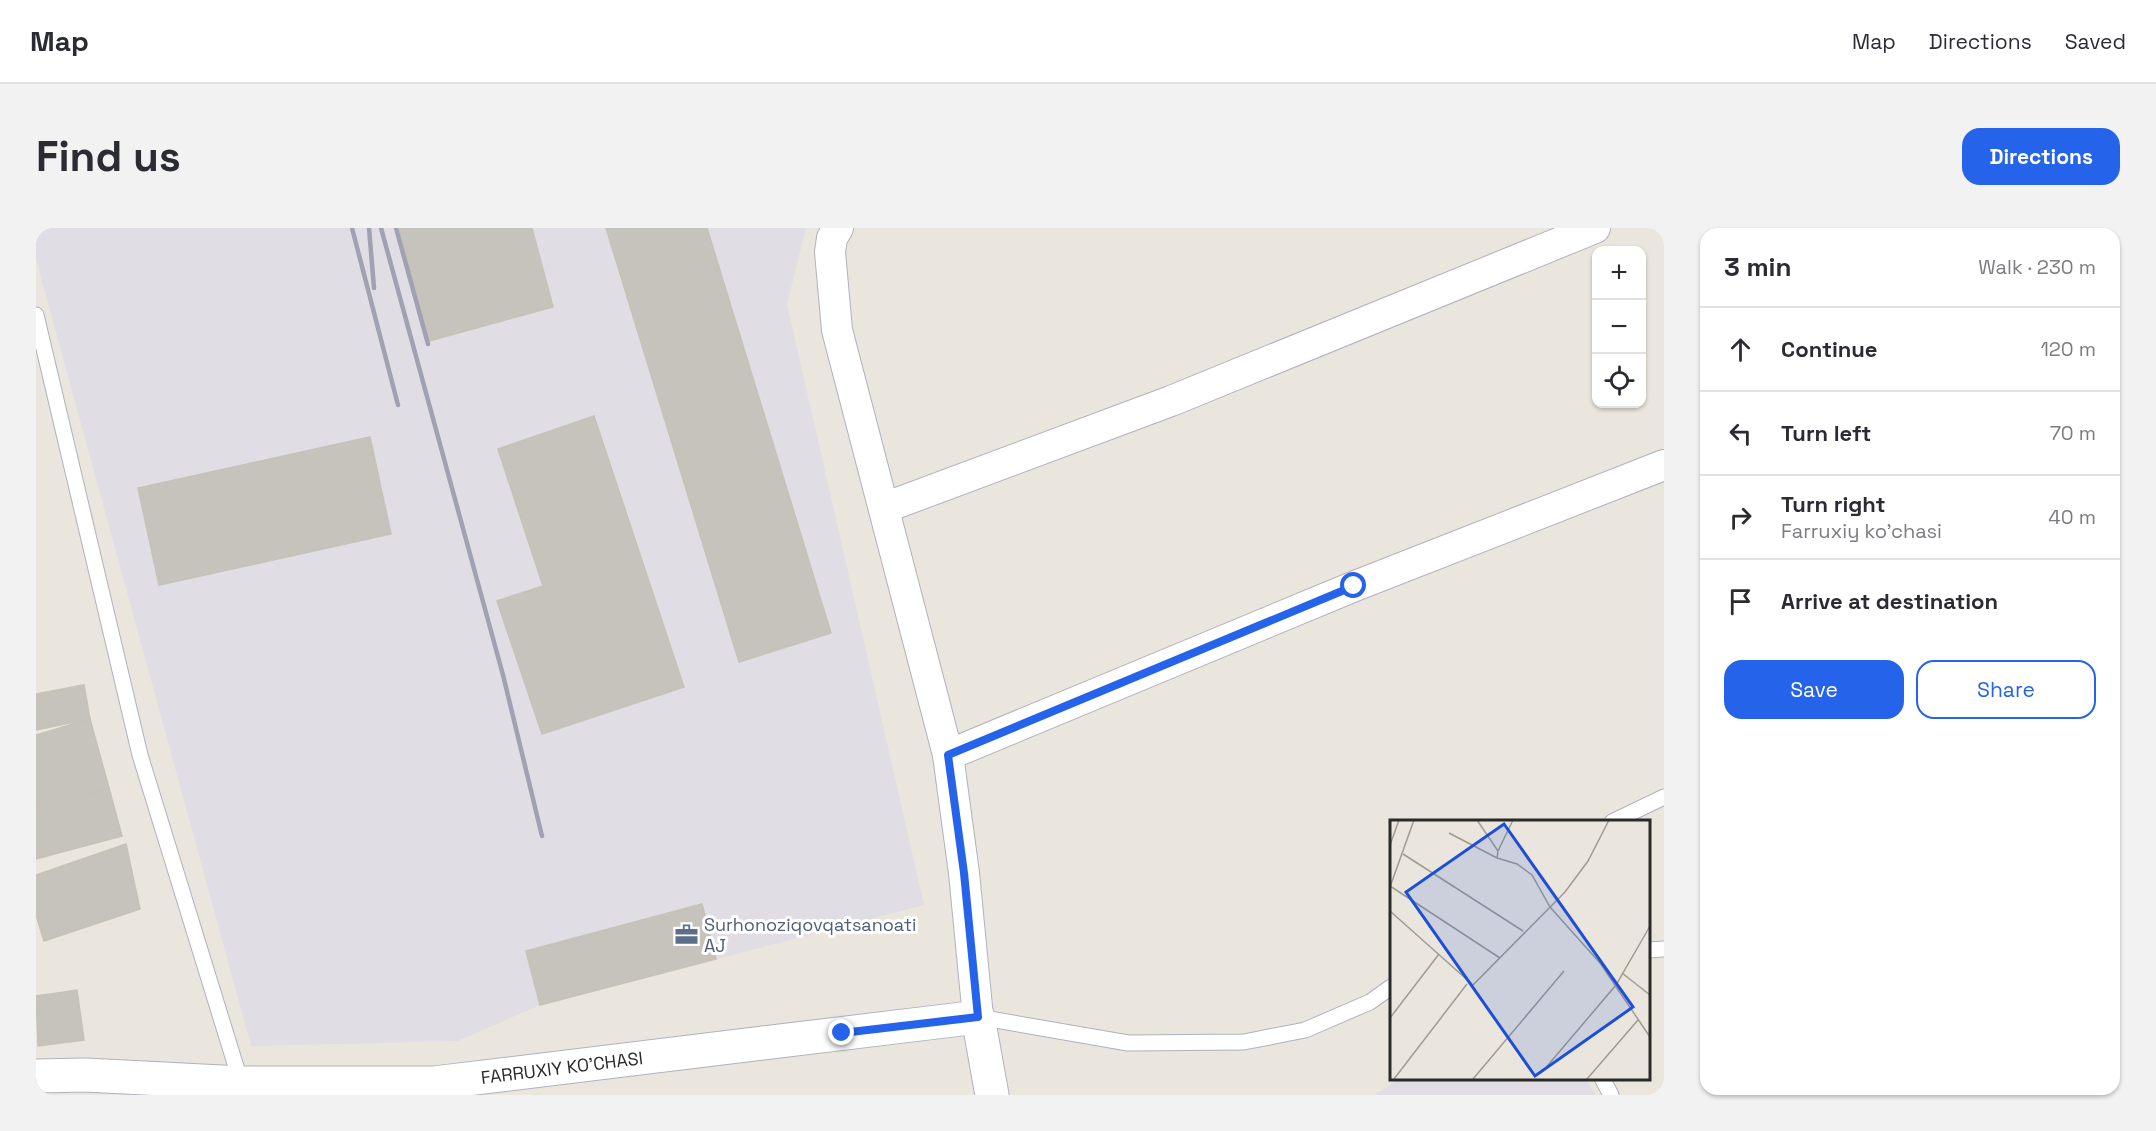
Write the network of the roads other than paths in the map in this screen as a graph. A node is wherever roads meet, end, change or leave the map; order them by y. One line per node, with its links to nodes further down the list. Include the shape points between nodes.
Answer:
1 (838, 228): 5 (street, via 830,252 837,330)
2 (1594, 228): 5 (street, via 1170,400)
3 (36, 315): 15 (lane, via 140,755)
4 (1664, 465): 6 (street, via 1354,586)
5 (884, 508): 6 (street)
6 (948, 755): 12 (street)
7 (1664, 797): 8 (lane)
8 (1616, 820)
9 (1664, 949): 10 (lane)
10 (1649, 950)
11 (1390, 988): 12 (lane, via 1370,1002 1305,1030 1244,1042 1128,1043)
12 (978, 1017): 15 (street, FARRUXIY KO'CHASI, via 434,1083); 16 (street)
13 (36, 1076): 15 (street, FARRUXIY KO'CHASI, via 86,1076)
14 (1603, 1080): 17 (lane)
15 (244, 1089)
16 (992, 1095)
17 (1611, 1095)

